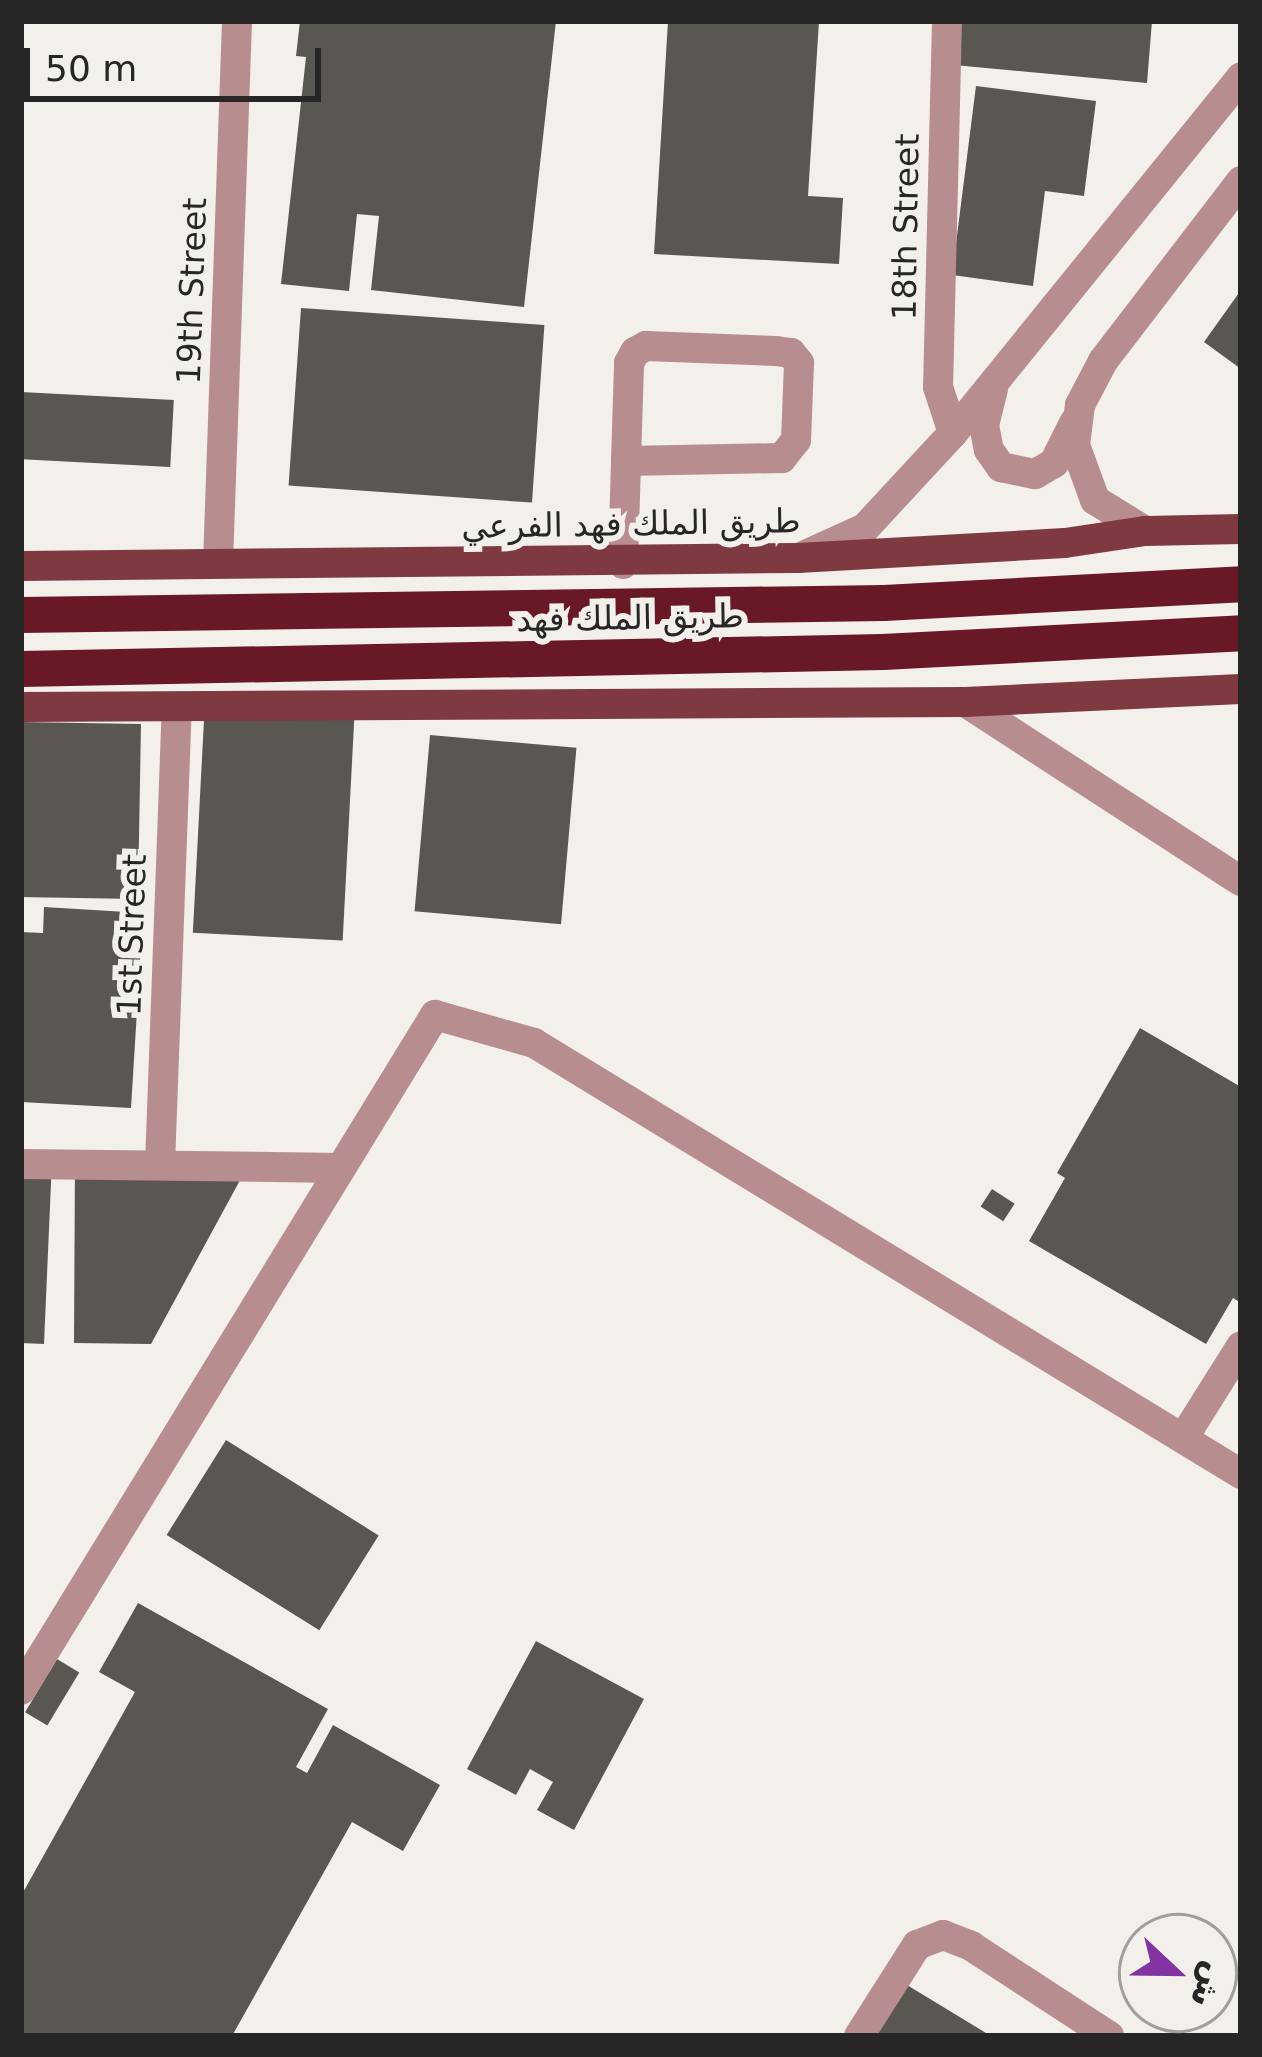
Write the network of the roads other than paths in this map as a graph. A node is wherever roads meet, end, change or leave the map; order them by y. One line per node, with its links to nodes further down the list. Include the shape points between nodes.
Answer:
1 (237, 21): 12 (street, 19th Street)
2 (947, 21): 7 (street, 18th Street, via 938,387)
3 (1241, 77): 5 (street)
4 (1241, 181): 6 (street, via 1103,361)
5 (995, 383): 6 (street, via 984,425 989,450 1015,473 1054,463); 7 (street)
6 (1080, 405): 10 (street, via 1075,446 1095,500)
7 (953, 433): 11 (street, via 865,528)
8 (626, 461): 8 (street, via 635,352 776,351 799,363 796,440 782,458); 13 (street)
9 (1241, 529): 10 (main road, طريق الملك فهد الفرعي)
10 (1144, 531): 11 (main road, طريق الملك فهد الفرعي)
11 (798, 558): 13 (main road, طريق الملك فهد الفرعي)
12 (218, 562): 13 (main road, طريق الملك فهد الفرعي); 14 (main road, طريق الملك فهد الفرعي)
13 (623, 564)
14 (21, 566)
15 (1241, 584): 16 (highway, طريق الملك فهد, via 884,603)
16 (21, 615)
17 (1241, 633): 18 (highway, طريق الملك فهد, via 883,652)
18 (21, 669)
19 (1241, 689): 20 (main road)
20 (964, 702): 22 (main road); 23 (street)
21 (21, 707): 22 (main road)
22 (177, 707): 25 (street, 1st Street)
23 (1241, 881)
24 (21, 1164): 25 (street)
25 (160, 1166): 26 (street)
26 (341, 1168): 28 (street, via 435,1016 534,1043); 30 (street)
27 (1241, 1346): 28 (street)
28 (1184, 1437): 29 (street)
29 (1241, 1474)
30 (21, 1690)
31 (859, 2036): 32 (street, via 917,1945 943,1935)
32 (1109, 2036)

